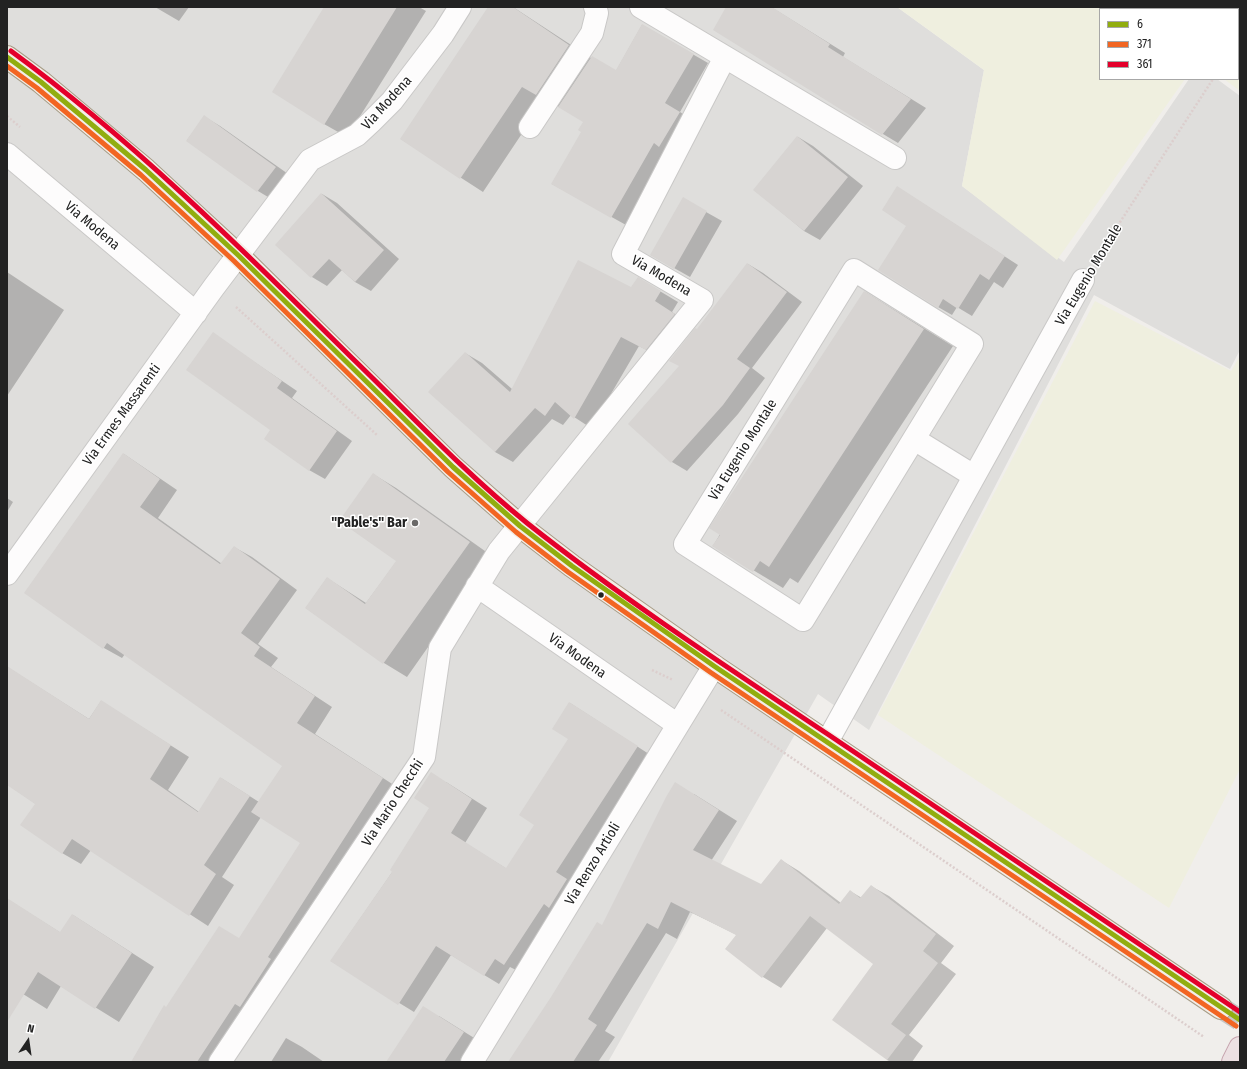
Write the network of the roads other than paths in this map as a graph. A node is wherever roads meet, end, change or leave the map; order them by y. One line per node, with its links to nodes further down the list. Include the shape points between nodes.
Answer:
1 (460, 7): 9 (street, Via Modena, via 392,100 357,135 310,160)
2 (595, 7): 6 (street, via 597,13 592,32)
3 (641, 7): 5 (street)
4 (7, 57): 9 (main road, via 41,82 146,170)
5 (725, 57): 8 (street); 14 (street, Via Modena, via 623,254 702,300)
6 (530, 127)
7 (7, 154): 11 (street, Via Modena)
8 (895, 158)
9 (239, 256): 11 (street, Via Ermes Massarenti); 14 (main road, via 392,408)
10 (1083, 280): 13 (street, Via Eugenio Montale)
11 (196, 313): 15 (street, Via Ermes Massarenti)
12 (914, 439): 12 (street, Via Eugenio Montale, via 972,344 854,270 685,544 803,620); 13 (street)
13 (974, 476): 19 (street, Via Eugenio Montale)
14 (520, 526): 16 (street, Via Mario Checchi, via 499,551); 17 (main road, via 572,566)
15 (7, 574)
16 (477, 586): 18 (street, Via Modena); 22 (street, Via Mario Checchi, via 440,648 424,758)
17 (714, 666): 18 (street, Via Renzo Artioli); 19 (main road)
18 (678, 725): 23 (street, Via Renzo Artioli)
19 (827, 742): 20 (main road)
20 (1221, 1008)
21 (1240, 1048): 24 (highway)
22 (220, 1062)
23 (472, 1062)
24 (1233, 1062)

